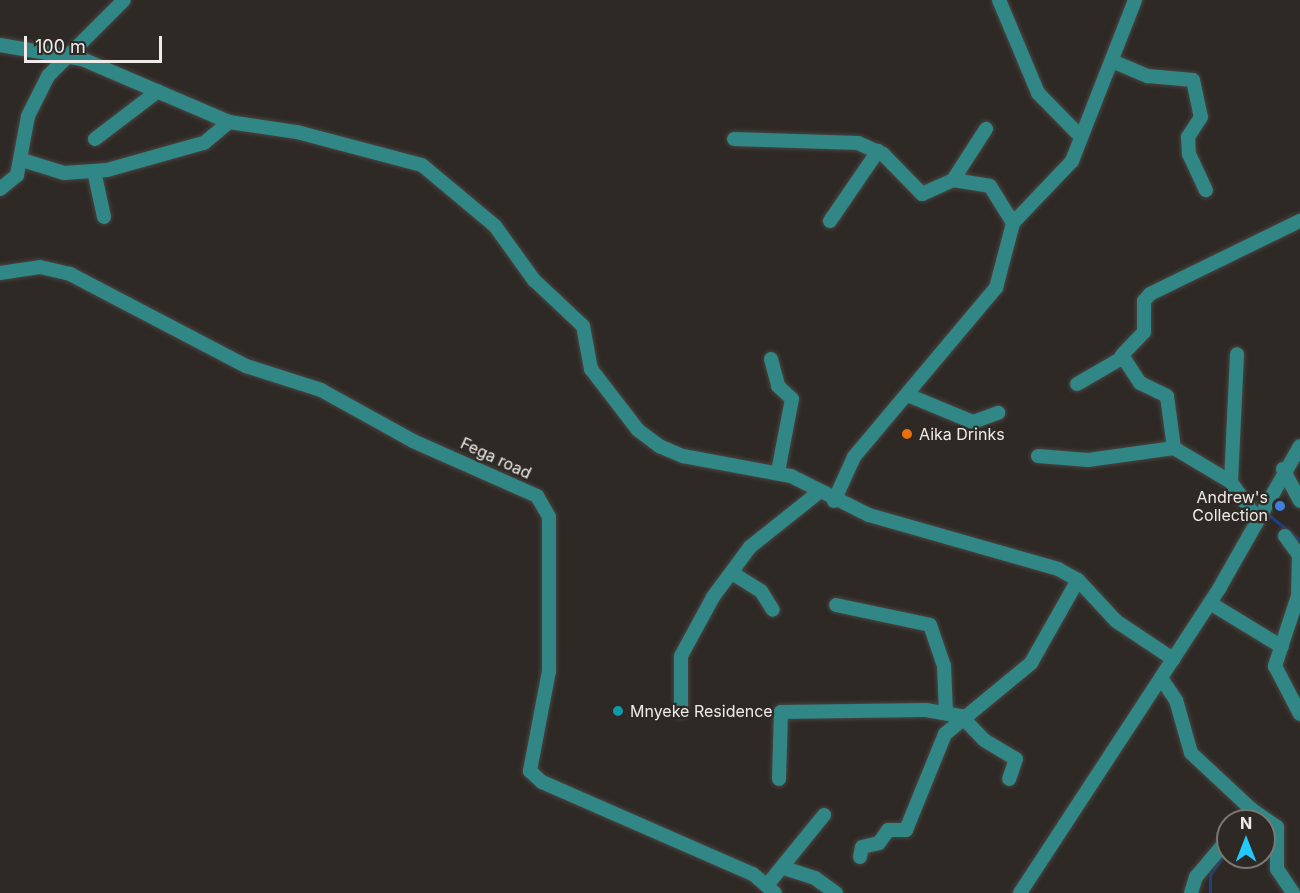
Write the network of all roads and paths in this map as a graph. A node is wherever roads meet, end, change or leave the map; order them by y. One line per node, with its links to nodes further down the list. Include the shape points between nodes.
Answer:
1 (124, 0): 5 (street)
2 (999, 0): 10 (street, via 1038,93)
3 (1136, 0): 6 (street)
4 (0, 45): 5 (street)
5 (67, 54): 7 (street); 14 (street, via 48,75 28,116)
6 (1112, 61): 10 (street); 18 (street, via 1148,76 1193,80 1201,117 1188,137 1189,154)
7 (158, 91): 8 (street); 11 (street)
8 (230, 122): 15 (street, via 204,143); 34 (street, via 308,135 431,170 502,233 534,280 583,326 591,369 638,430 683,456)
9 (986, 129): 16 (street)
10 (1078, 135): 22 (street, via 1072,160)
11 (95, 139)
12 (735, 139): 13 (street, via 847,141)
13 (878, 151): 16 (street, via 915,191 929,194); 21 (street)
14 (22, 160): 15 (street, via 53,172); 17 (street, via 13,182)
15 (94, 171): 19 (street)
16 (953, 180): 22 (street, via 990,186)
17 (0, 189)
18 (1206, 190)
19 (104, 217)
20 (1300, 220): 25 (street, via 1150,294 1144,301 1144,332)
21 (830, 221)
22 (1012, 223): 28 (street, via 996,288)
23 (0, 273): 60 (street, Fega road, via 40,267 70,274 246,366 321,390 413,441 537,496 549,517 549,671 531,771 542,782)
24 (1237, 354): 35 (street)
25 (1122, 358): 27 (street); 31 (street, via 1140,382 1167,396)
26 (771, 359): 34 (street, via 778,386 792,399)
27 (1077, 384)
28 (910, 396): 29 (street, via 973,422); 37 (street, via 854,457)
29 (998, 413)
30 (1300, 446): 33 (street)
31 (1174, 448): 32 (street, via 1088,460); 35 (street)
32 (1038, 456)
33 (1283, 469): 38 (street); 39 (street)
34 (778, 472): 36 (street)
35 (1231, 482): 39 (street)
36 (818, 493): 37 (street); 41 (street, via 750,547)
37 (834, 501): 42 (street, via 1058,568)
38 (1300, 501)
39 (1257, 519): 43 (street)
40 (1285, 536): 46 (street, via 1299,555 1299,596)
41 (732, 573): 45 (street, via 761,591); 50 (street, via 685,646 679,668)
42 (1078, 580): 47 (street, via 1116,621); 52 (street, via 1031,663)
43 (1210, 603): 46 (street); 47 (street)
44 (836, 605): 49 (street, via 930,625 944,666)
45 (773, 610)
46 (1282, 647): 51 (street, via 1277,672)
47 (1173, 659): 48 (street)
48 (1161, 678): 55 (street, via 1176,700 1191,753); 61 (street)
49 (946, 711): 52 (street); 53 (street, via 781,712)
50 (681, 712)
51 (1300, 714)
52 (961, 716): 54 (street, via 1019,762); 58 (street, via 933,754 906,830 888,830 879,843 862,847)
53 (779, 779)
54 (1009, 779)
55 (1251, 808): 64 (street, via 1277,827 1277,869)
56 (825, 815): 59 (street, via 796,846)
57 (1216, 854): 63 (street, via 1196,878)
58 (860, 857)
59 (784, 868): 60 (street); 62 (street, via 815,878)
60 (772, 889)
61 (1022, 892)
62 (836, 893)
63 (1191, 893)
64 (1293, 893)

